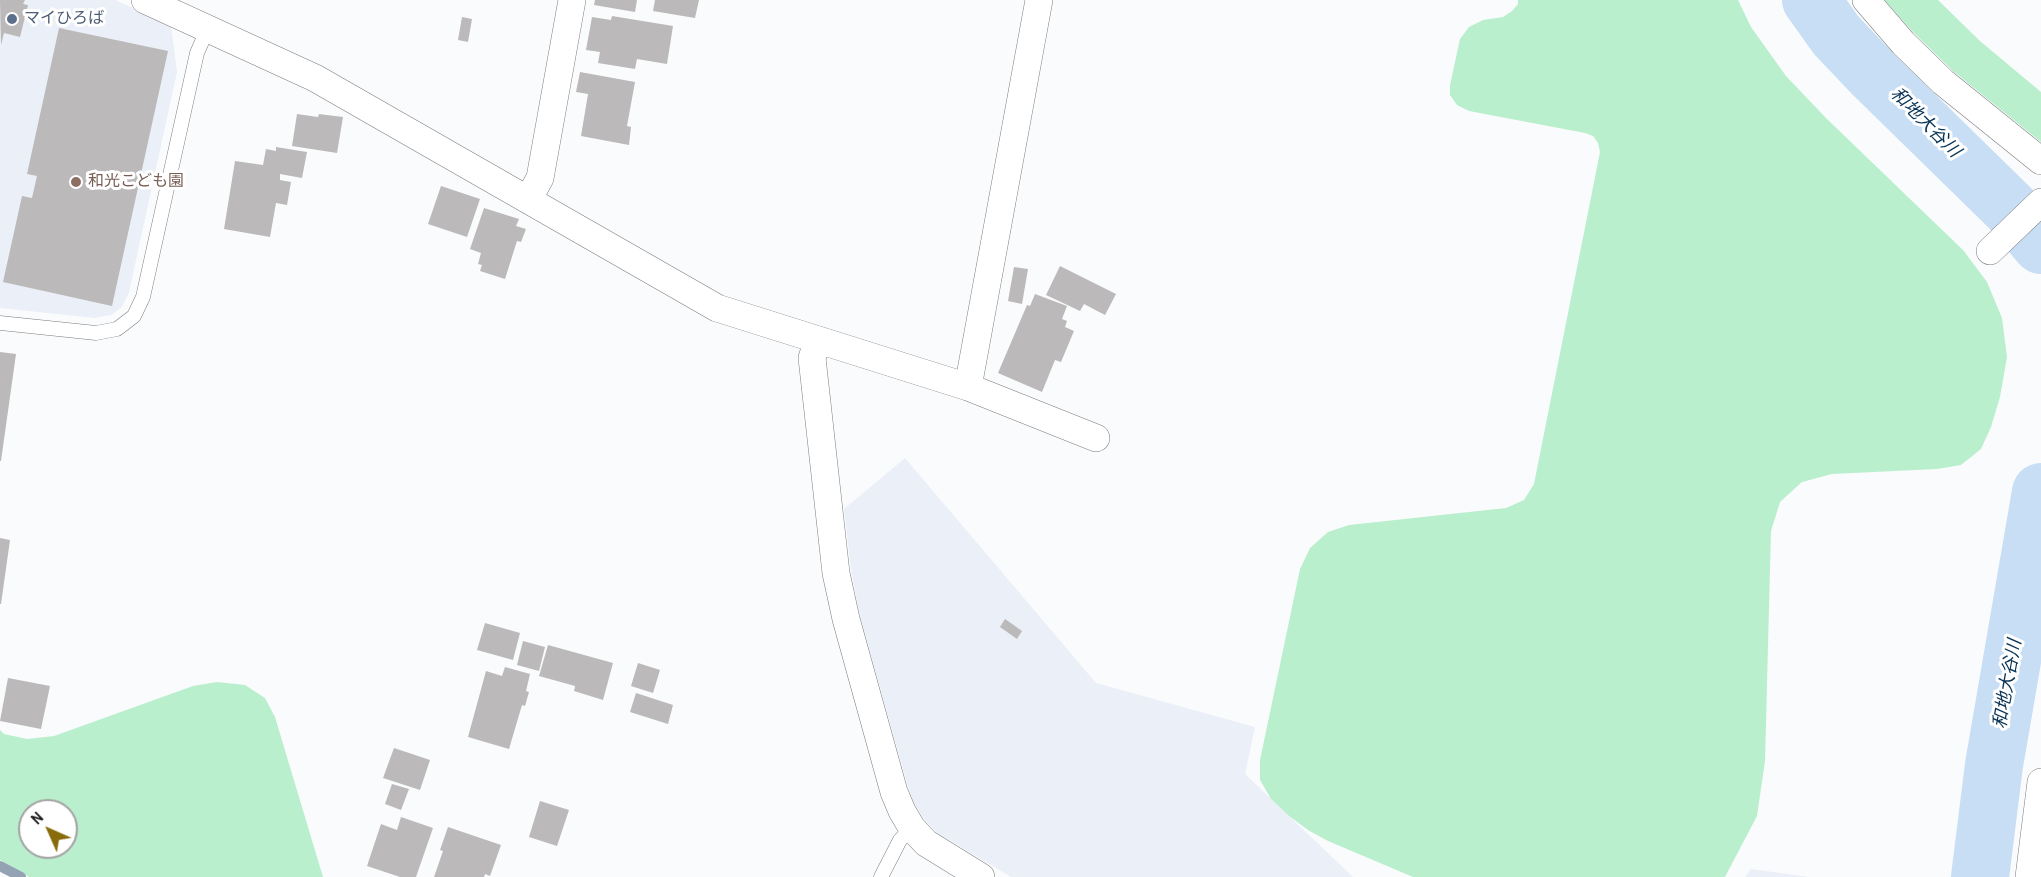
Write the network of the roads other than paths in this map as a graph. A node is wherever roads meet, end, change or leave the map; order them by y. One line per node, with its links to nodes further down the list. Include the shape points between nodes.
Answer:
1 (145, 0): 5 (street)
2 (572, 0): 7 (street, via 540,178)
3 (1039, 0): 12 (street)
4 (1866, 0): 6 (street, via 1943,82)
5 (208, 28): 7 (street, via 315,78); 10 (lane, via 196,53 143,297 134,316 117,329 96,333)
6 (2041, 161)
7 (528, 200): 11 (street, via 717,308)
8 (2041, 202): 9 (street)
9 (1990, 251)
10 (0, 323)
11 (818, 340): 12 (street); 15 (street, via 812,358 840,595 894,792)
12 (968, 387): 13 (street)
13 (1096, 438)
14 (2041, 782): 18 (street)
15 (912, 828): 16 (lane, via 900,840); 17 (street, via 942,855)
16 (881, 877)
17 (981, 877)
18 (2029, 877)

